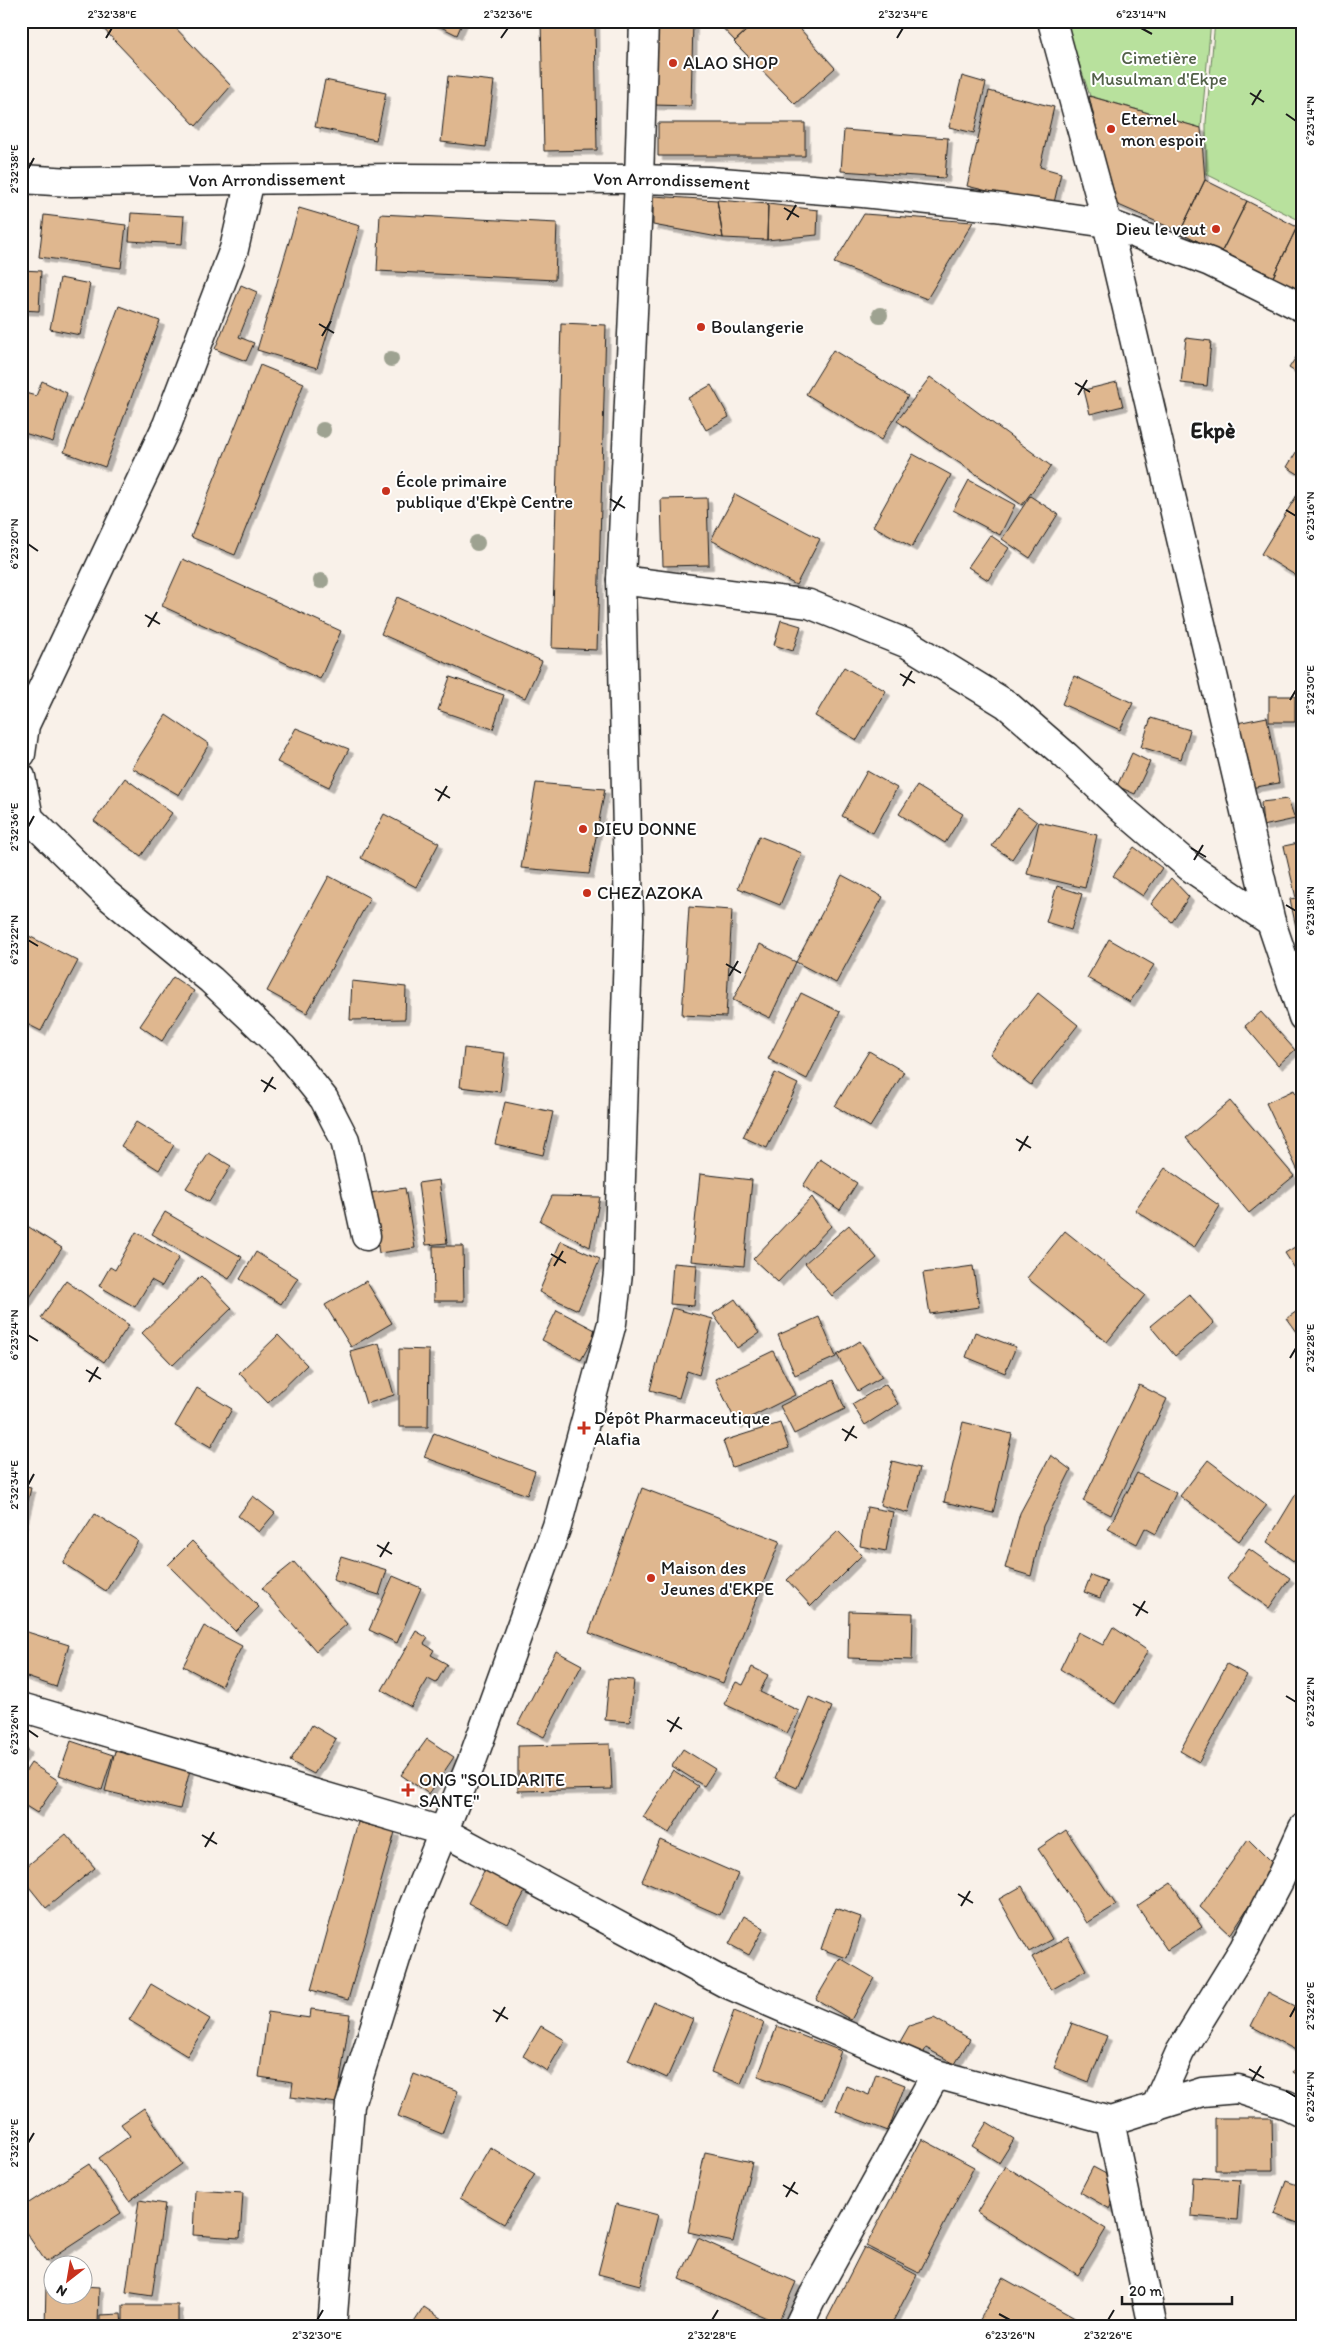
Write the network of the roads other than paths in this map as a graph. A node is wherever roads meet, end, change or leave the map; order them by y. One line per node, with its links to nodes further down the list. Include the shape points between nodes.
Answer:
1 (644, 21): 4 (street)
2 (1052, 21): 6 (street)
3 (21, 179): 5 (street, Von Arrondissement, via 71,182)
4 (639, 179): 5 (street, Von Arrondissement); 6 (street, Von Arrondissement, via 709,181 872,194); 8 (street)
5 (250, 180): 9 (street, via 234,249 167,426 25,725)
6 (1107, 223): 7 (street, Von Arrondissement, via 1210,262); 11 (street)
7 (1303, 308)
8 (622, 580): 11 (street, via 809,604 908,644 1006,704 1191,868); 16 (street, via 629,917 618,1273 612,1323 557,1526 475,1753)
9 (21, 754)
10 (21, 777): 13 (street, via 29,818 106,894 211,980 282,1048 324,1099 345,1140)
11 (1271, 922): 12 (street)
12 (1303, 1017)
13 (366, 1236)
14 (21, 1707): 16 (street)
15 (1303, 1828): 18 (street, via 1244,1948 1180,2052)
16 (442, 1831): 17 (street, via 725,1983); 21 (street, via 410,1914 350,2105)
17 (936, 2074): 20 (street); 22 (street, via 812,2296)
18 (1155, 2108): 19 (street, via 1202,2092 1238,2090); 20 (street)
19 (1303, 2113)
20 (1110, 2120): 23 (street)
21 (332, 2327)
22 (798, 2327)
23 (1153, 2327)

